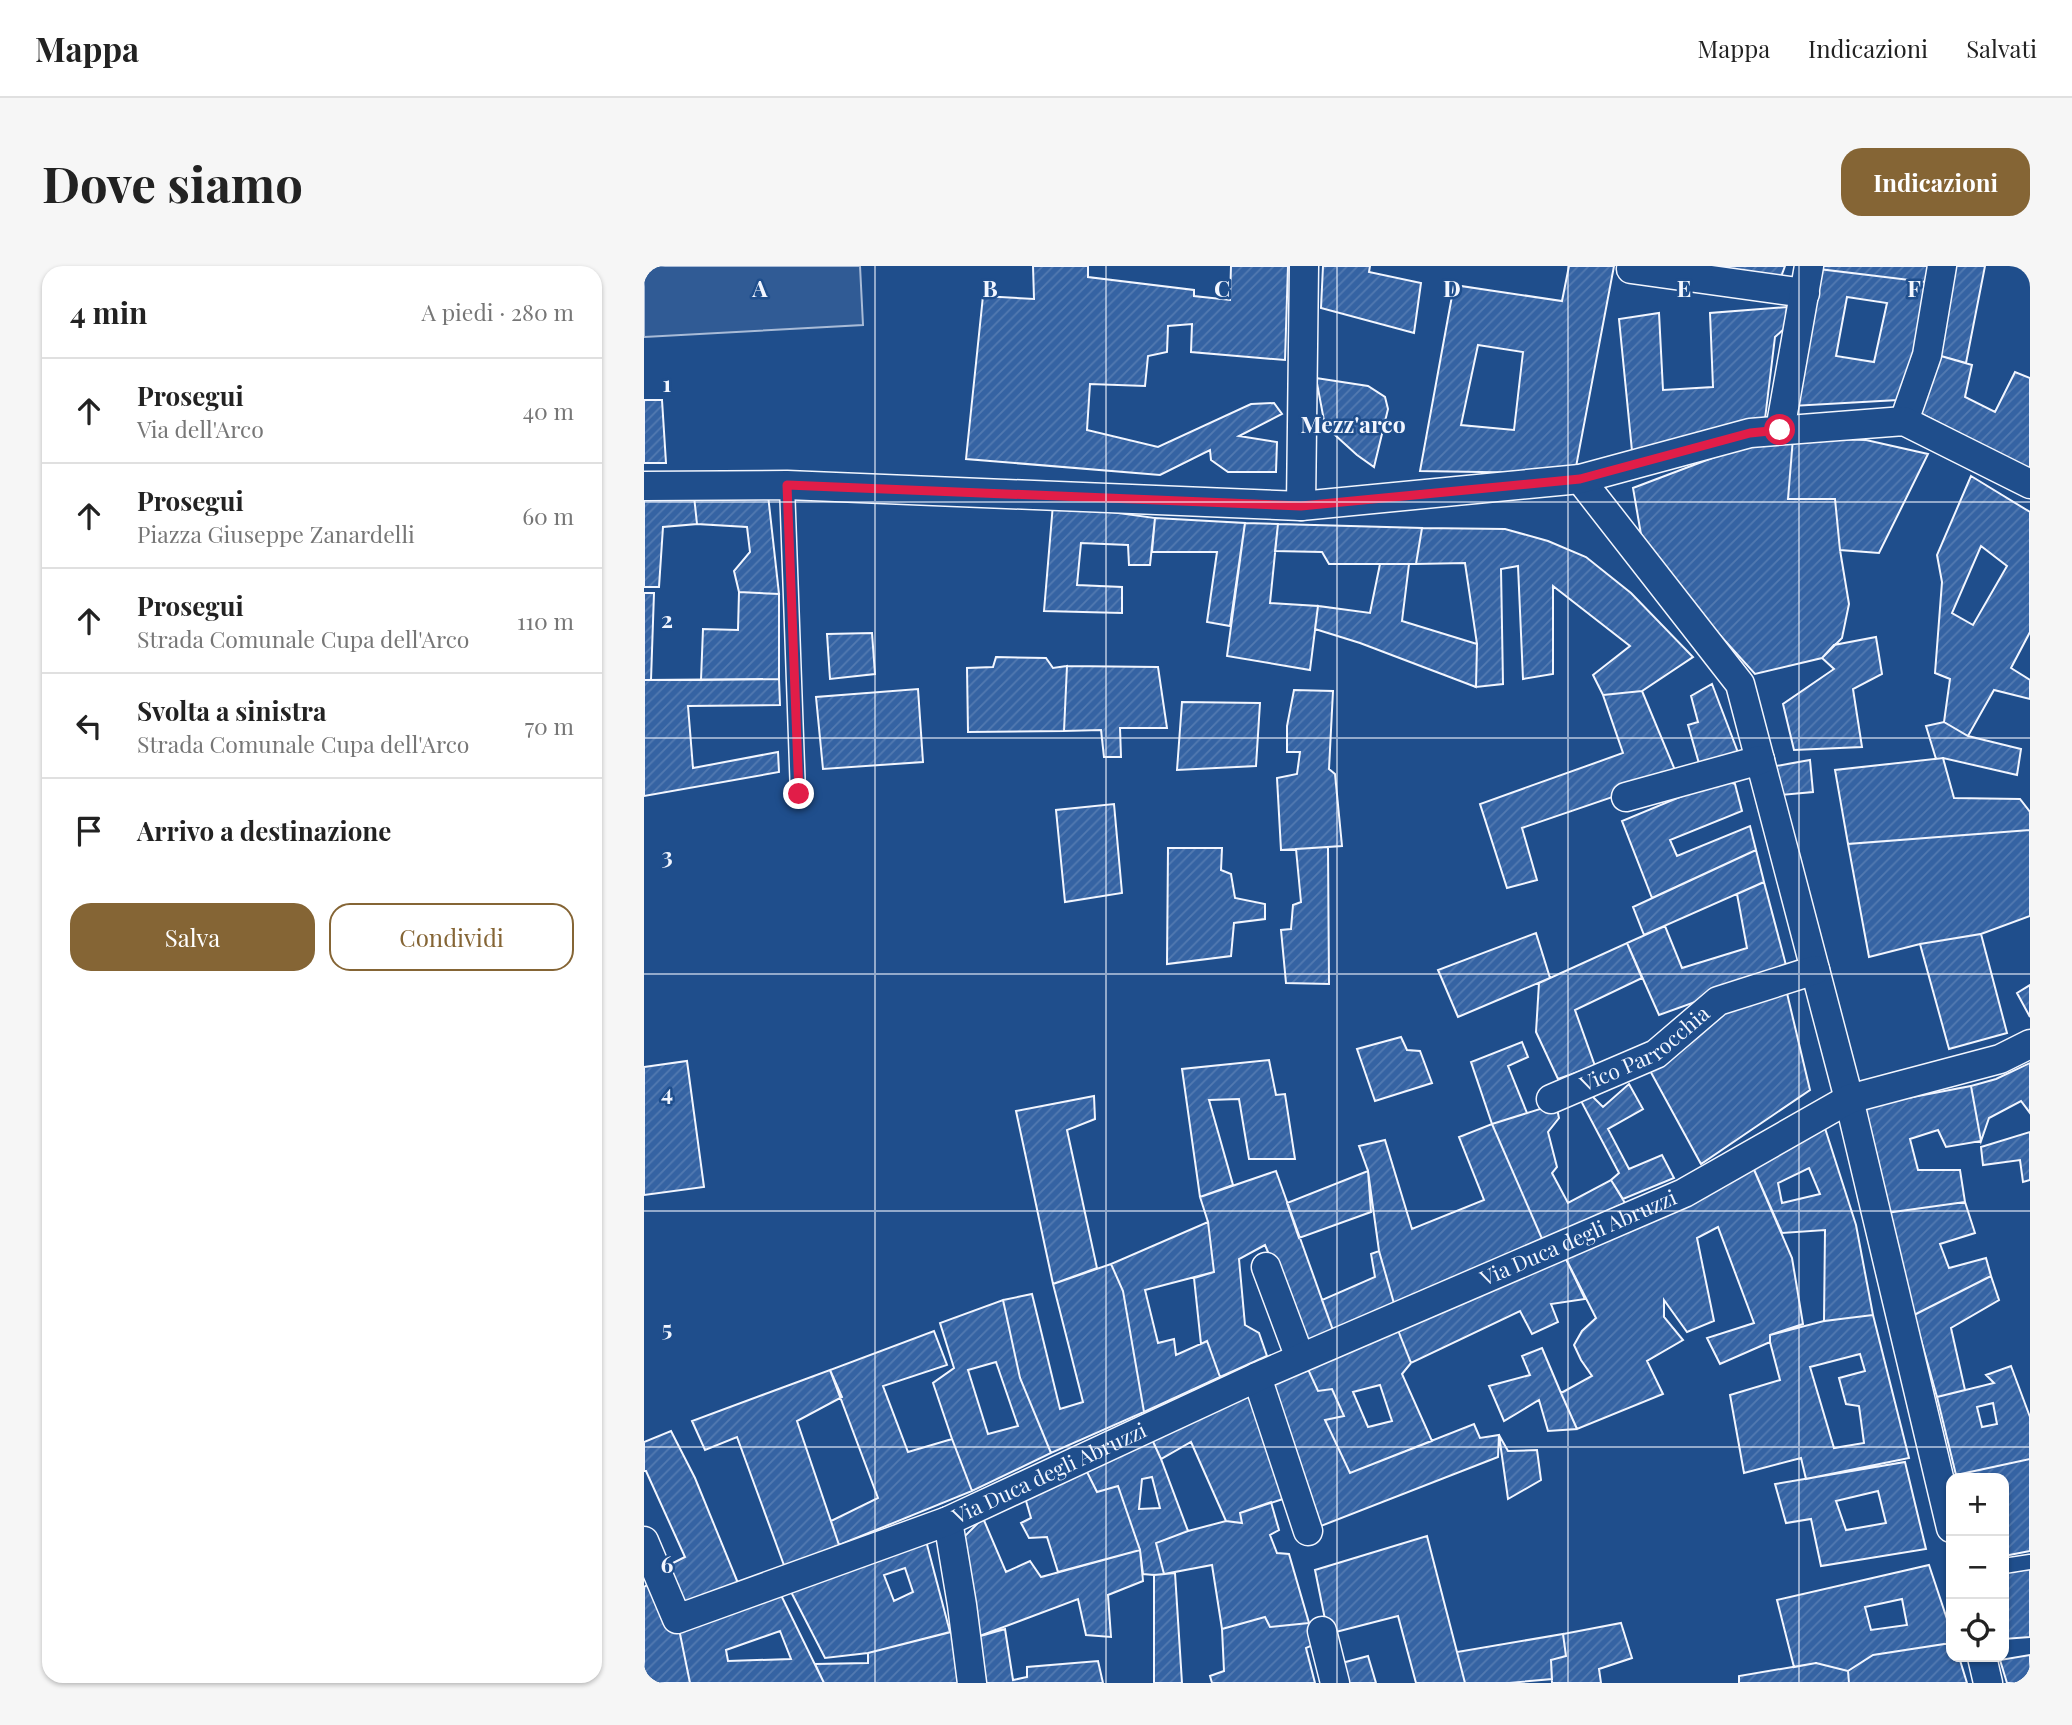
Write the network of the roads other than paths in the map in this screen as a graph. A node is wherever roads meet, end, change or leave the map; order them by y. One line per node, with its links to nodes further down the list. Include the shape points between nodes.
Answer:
1 (1304, 266): 11 (street)
2 (1942, 266): 5 (street, via 1927,355)
3 (1631, 269): 4 (street)
4 (1807, 279): 6 (street)
5 (1904, 421): 6 (street); 8 (street)
6 (1780, 430): 7 (street, via 1750,433)
7 (1580, 479): 11 (street); 12 (street, via 1740,684)
8 (2030, 484)
9 (787, 485): 10 (street); 11 (street); 13 (lane)
10 (644, 486)
11 (1301, 506)
12 (1760, 760): 14 (street); 15 (street)
13 (799, 794)
14 (1626, 796)
15 (1815, 970): 17 (street, Vico Parrocchia, via 1718,1001 1656,1054); 18 (street)
16 (2030, 1044): 18 (street, Via Duca degli Abruzzi, via 2000,1059)
17 (1551, 1099)
18 (1849, 1099): 20 (street, Via Duca degli Abruzzi, via 1684,1193); 22 (street)
19 (1266, 1267): 20 (street)
20 (1300, 1358): 21 (street, Via Duca degli Abruzzi)
21 (1256, 1377): 23 (street, Via Duca degli Abruzzi); 24 (street)
22 (1946, 1507)
23 (948, 1521): 25 (street, via 677,1619); 30 (street, Via Duca degli Abruzzi)
24 (1308, 1531)
25 (644, 1541)
26 (2030, 1562): 27 (lane)
27 (2009, 1565)
28 (1322, 1630): 31 (street)
29 (1983, 1662): 32 (street)
30 (972, 1683)
31 (1335, 1683)
32 (1988, 1683)

